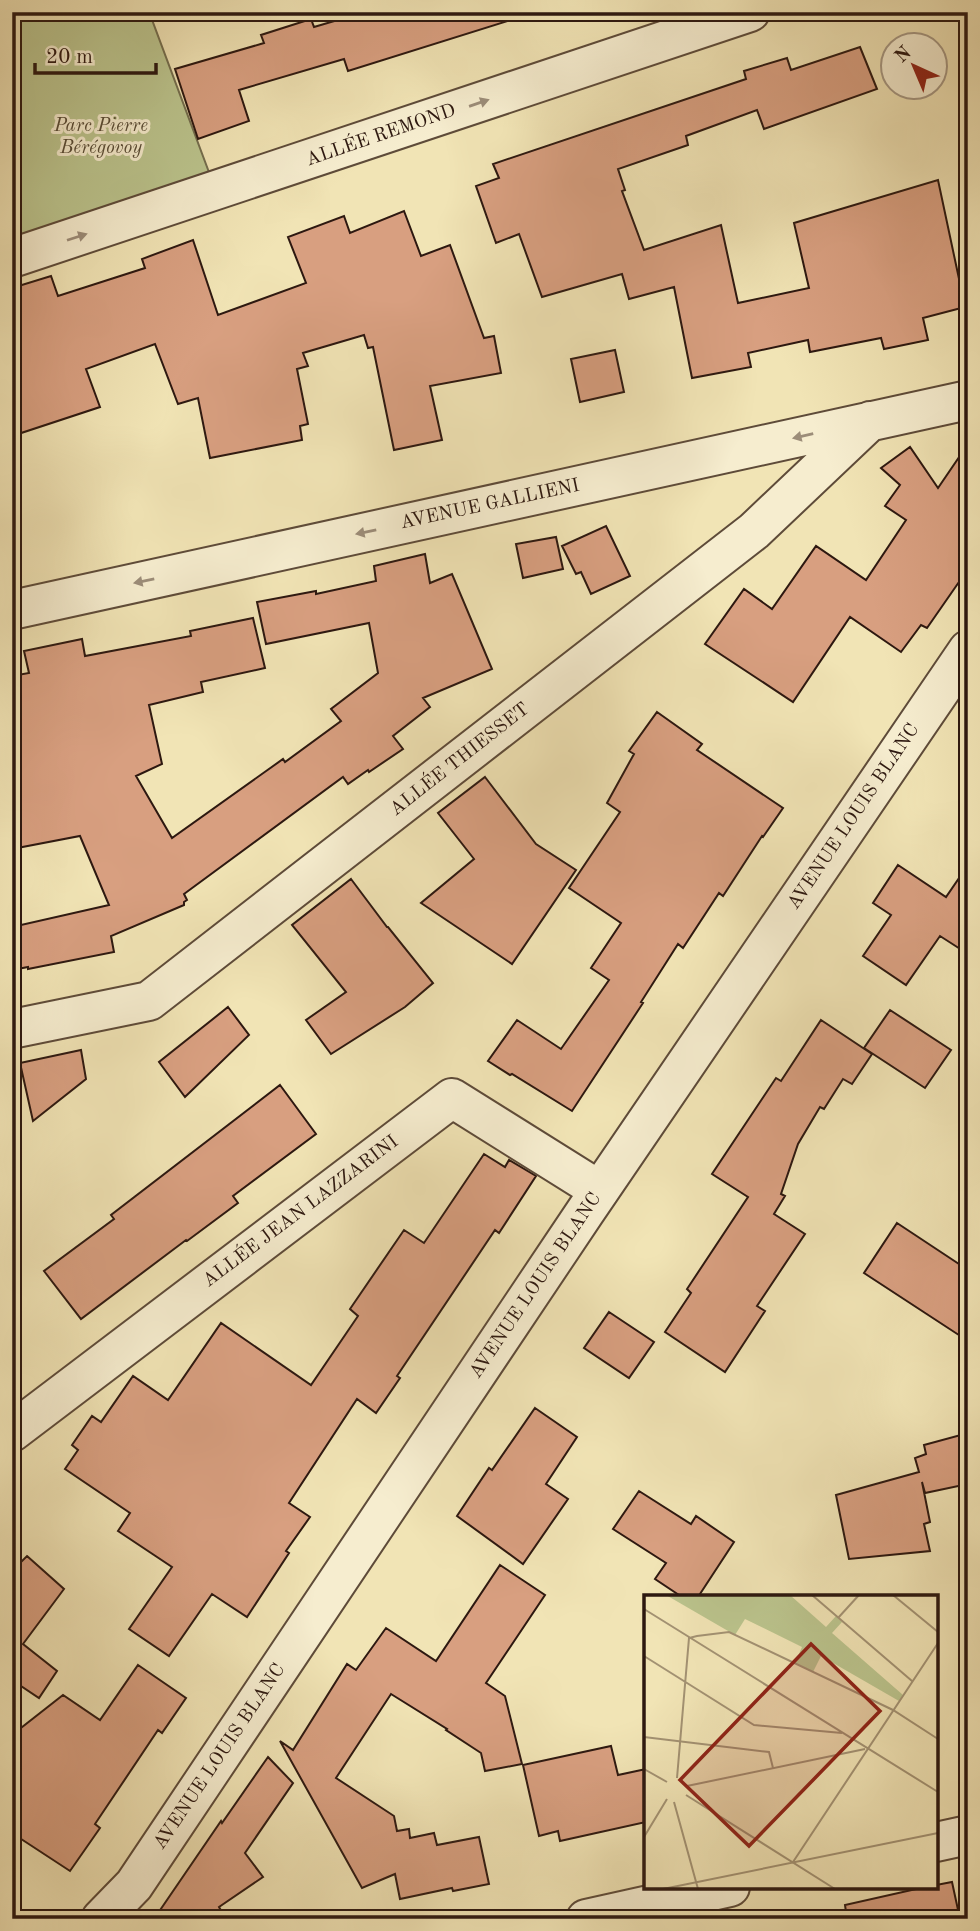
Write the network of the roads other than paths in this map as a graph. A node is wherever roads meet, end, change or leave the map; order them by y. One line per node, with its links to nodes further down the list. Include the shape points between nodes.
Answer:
1 (750, 12): 2 (street, ALLÉE REMOND, one-way to 1)
2 (12, 258)
3 (968, 400): 4 (street, AVENUE GALLIENI)
4 (870, 421): 5 (street, AVENUE GALLIENI, one-way to 5); 7 (street, ALLÉE THIESSET, via 754,531 149,1001)
5 (12, 610)
6 (968, 650): 8 (street, AVENUE LOUIS BLANC)
7 (12, 1029)
8 (599, 1191): 9 (street, ALLÉE JEAN LAZZARINI, via 452,1098); 13 (street, AVENUE LOUIS BLANC, via 134,1885)
9 (12, 1432)
10 (968, 1835): 11 (street)
11 (938, 1842)
12 (721, 1889): 14 (street)
13 (101, 1919)
14 (586, 1919)

